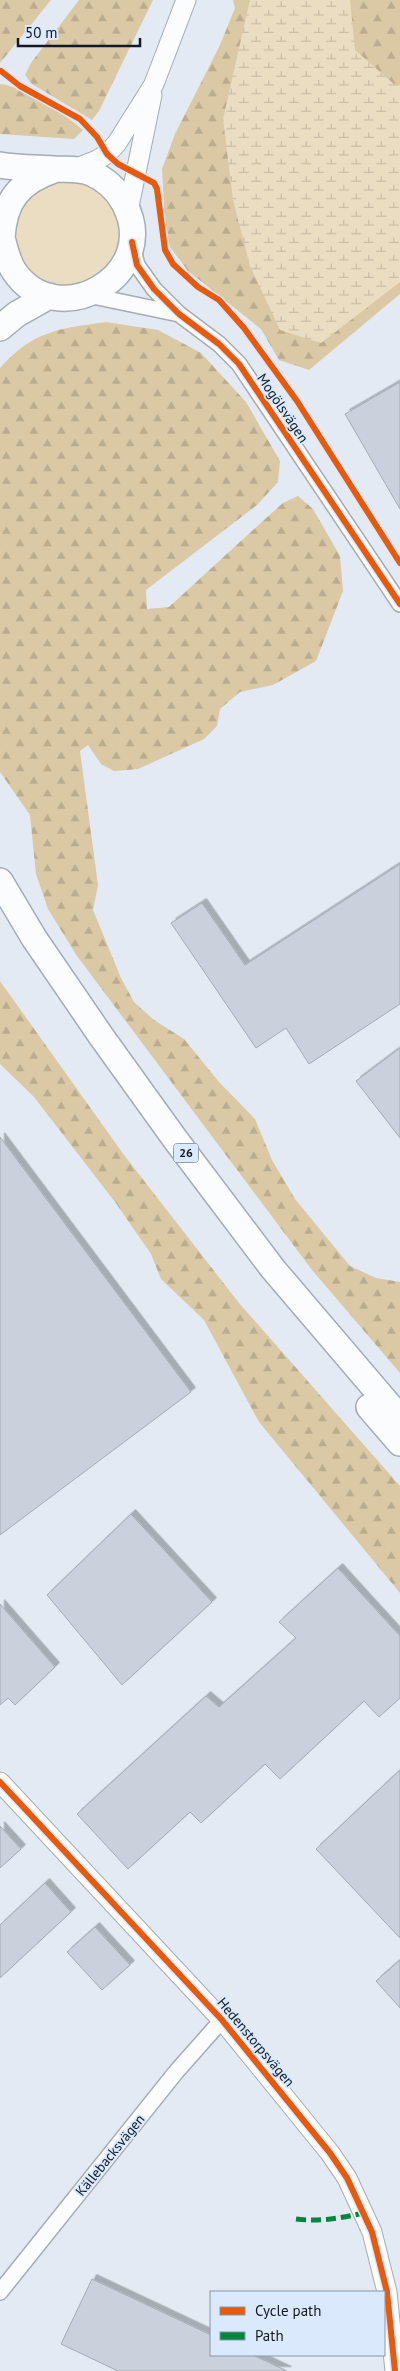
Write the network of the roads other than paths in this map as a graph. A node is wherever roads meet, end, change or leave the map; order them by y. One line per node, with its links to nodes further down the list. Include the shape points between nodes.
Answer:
1 (186, 0): 2 (street)
2 (154, 84): 4 (street, via 107,154); 5 (street)
3 (0, 165): 4 (highway)
4 (65, 169): 5 (highway, via 92,174 107,182); 7 (highway, via 38,176 21,187 9,203 3,222)
5 (128, 211): 6 (highway)
6 (132, 242): 8 (highway, via 118,274 104,287); 10 (street, Mogölsvägen, via 137,265)
7 (2, 247): 9 (highway, via 15,272 30,287)
8 (88, 295): 9 (highway, via 69,298); 10 (street, Mogölsvägen)
9 (49, 296): 11 (highway)
10 (180, 314): 12 (street, Mogölsvägen, via 239,364)
11 (0, 328)
12 (400, 604)
13 (0, 882): 15 (highway, 26, via 34,938 175,1139 273,1269)
14 (0, 912): 16 (highway, 26, via 89,1048 174,1164 262,1280)
15 (400, 1418)
16 (400, 1443)
17 (0, 1782): 18 (street, Hedenstorpsvägen)
18 (222, 2020): 19 (street, Källebacksvägen, via 176,2072); 20 (street, Hedenstorpsvägen, via 313,2130 347,2178 372,2232 387,2292)
19 (0, 2292)
20 (395, 2371)

